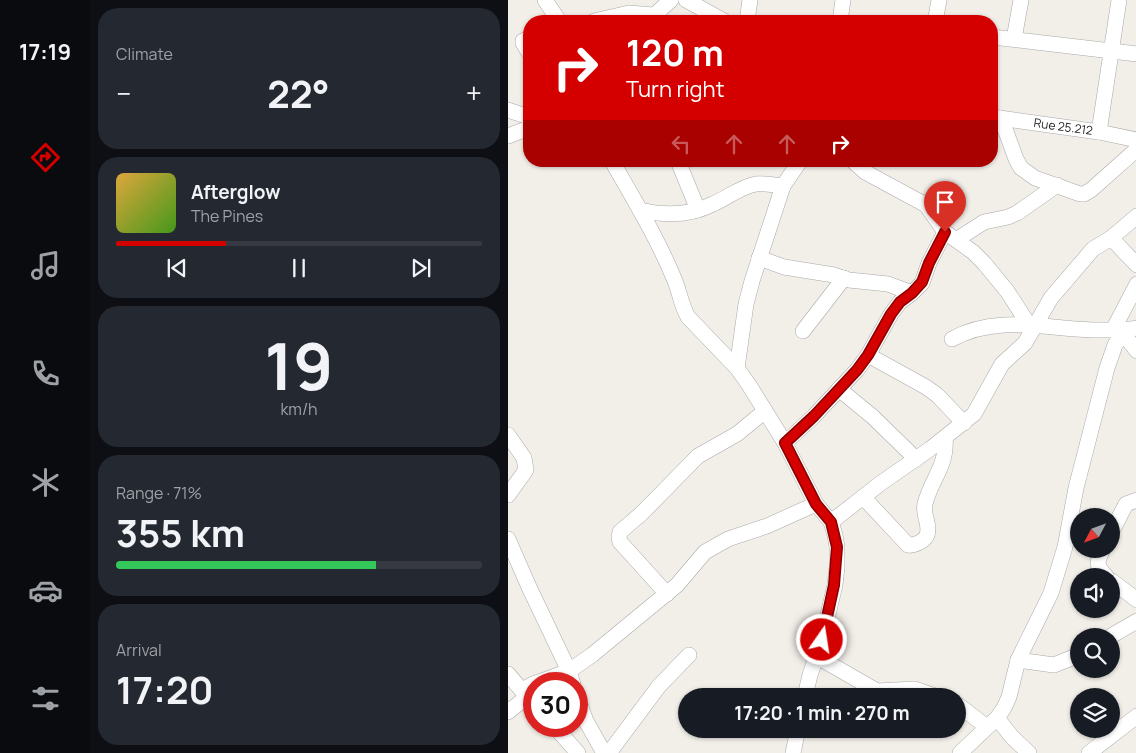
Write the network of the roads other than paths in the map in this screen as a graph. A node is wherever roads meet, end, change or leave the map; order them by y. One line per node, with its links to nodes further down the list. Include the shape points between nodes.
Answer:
1 (545, 0): 9 (street)
2 (670, 0): 10 (street)
3 (686, 0): 11 (street)
4 (750, 0): 12 (street)
5 (843, 0): 13 (street)
6 (939, 0): 14 (street)
7 (1021, 0): 16 (street)
8 (1119, 0): 17 (street)
9 (555, 15)
10 (653, 15)
11 (713, 15)
12 (748, 15)
13 (841, 15)
14 (936, 15)
15 (998, 38): 16 (street)
16 (1014, 39): 17 (street)
17 (1111, 51): 18 (street); 24 (street)
18 (1136, 54)
19 (508, 110): 20 (street)
20 (523, 115)
21 (998, 117): 24 (street, Rue 25.212)
22 (998, 121): 32 (street, via 1021,168 1035,178)
23 (523, 130): 25 (street)
24 (1099, 132): 26 (street, Rue 25.212)
25 (508, 136)
26 (1136, 140)
27 (1136, 149): 32 (street, via 1084,194)
28 (615, 167): 34 (street)
29 (680, 167): 35 (street)
30 (796, 167): 33 (street)
31 (861, 167): 37 (street, via 923,202)
32 (1057, 185): 37 (street, via 1017,213)
33 (783, 186): 35 (street, via 756,184); 39 (street)
34 (640, 210): 35 (street, via 666,215); 50 (street, via 675,281 688,316)
35 (698, 210)
36 (1136, 216): 38 (street)
37 (950, 236): 43 (street); 44 (street, via 974,252)
38 (1111, 238): 40 (street); 44 (street, via 1093,249)
39 (759, 258): 41 (street, via 784,267); 50 (street, via 746,304)
40 (1136, 265)
41 (844, 278): 43 (street, via 888,284); 46 (street)
42 (1136, 284): 45 (street)
43 (912, 293): 49 (street, via 891,314)
44 (1031, 325): 45 (street); 47 (street, via 993,325 970,330); 53 (street, via 1025,343 1002,364 978,409)
45 (1124, 330): 48 (street); 73 (street, via 1107,368 1051,593)
46 (803, 331)
47 (952, 339)
48 (1136, 351)
49 (868, 355): 51 (street); 53 (street, via 926,387)
50 (737, 368): 52 (street)
51 (839, 389): 56 (street); 57 (street)
52 (765, 412): 56 (street); 66 (street, via 698,456 620,532 620,542)
53 (964, 423): 55 (street)
54 (508, 435): 58 (street, via 524,458 526,470)
55 (945, 438): 57 (street); 59 (street, via 943,464 924,506 928,529 924,539 908,545)
56 (785, 443): 61 (street)
57 (916, 459): 59 (street)
58 (508, 495)
59 (863, 497): 63 (street)
60 (1136, 500): 62 (street, via 1126,504)
61 (816, 504): 63 (street); 66 (street, via 768,526 728,539 705,552)
62 (1120, 516)
63 (831, 522): 71 (street, via 837,547 837,567)
64 (508, 539): 74 (street)
65 (1120, 587): 67 (street)
66 (668, 594): 75 (street, via 592,655)
67 (1136, 600)
68 (1136, 621): 69 (street)
69 (1120, 631)
70 (689, 654): 91 (street, via 659,686)
71 (816, 656): 77 (street); 78 (street)
72 (1070, 659): 73 (street, via 1054,665)
73 (1018, 660): 84 (street, via 1008,697)
74 (569, 672)
75 (576, 672)
76 (508, 674): 79 (street)
77 (807, 688)
78 (873, 688)
79 (523, 691)
80 (523, 701): 82 (street)
81 (966, 709): 84 (street)
82 (508, 712)
83 (1136, 716): 96 (street)
84 (992, 722): 87 (street); 93 (street)
85 (588, 725): 90 (street)
86 (564, 737): 89 (street)
87 (1012, 737): 94 (street); 95 (street)
88 (796, 738): 92 (street)
89 (578, 753)
90 (604, 753)
91 (609, 753)
92 (793, 753)
93 (960, 753)
94 (1009, 753)
95 (1029, 753)
96 (1089, 753)

